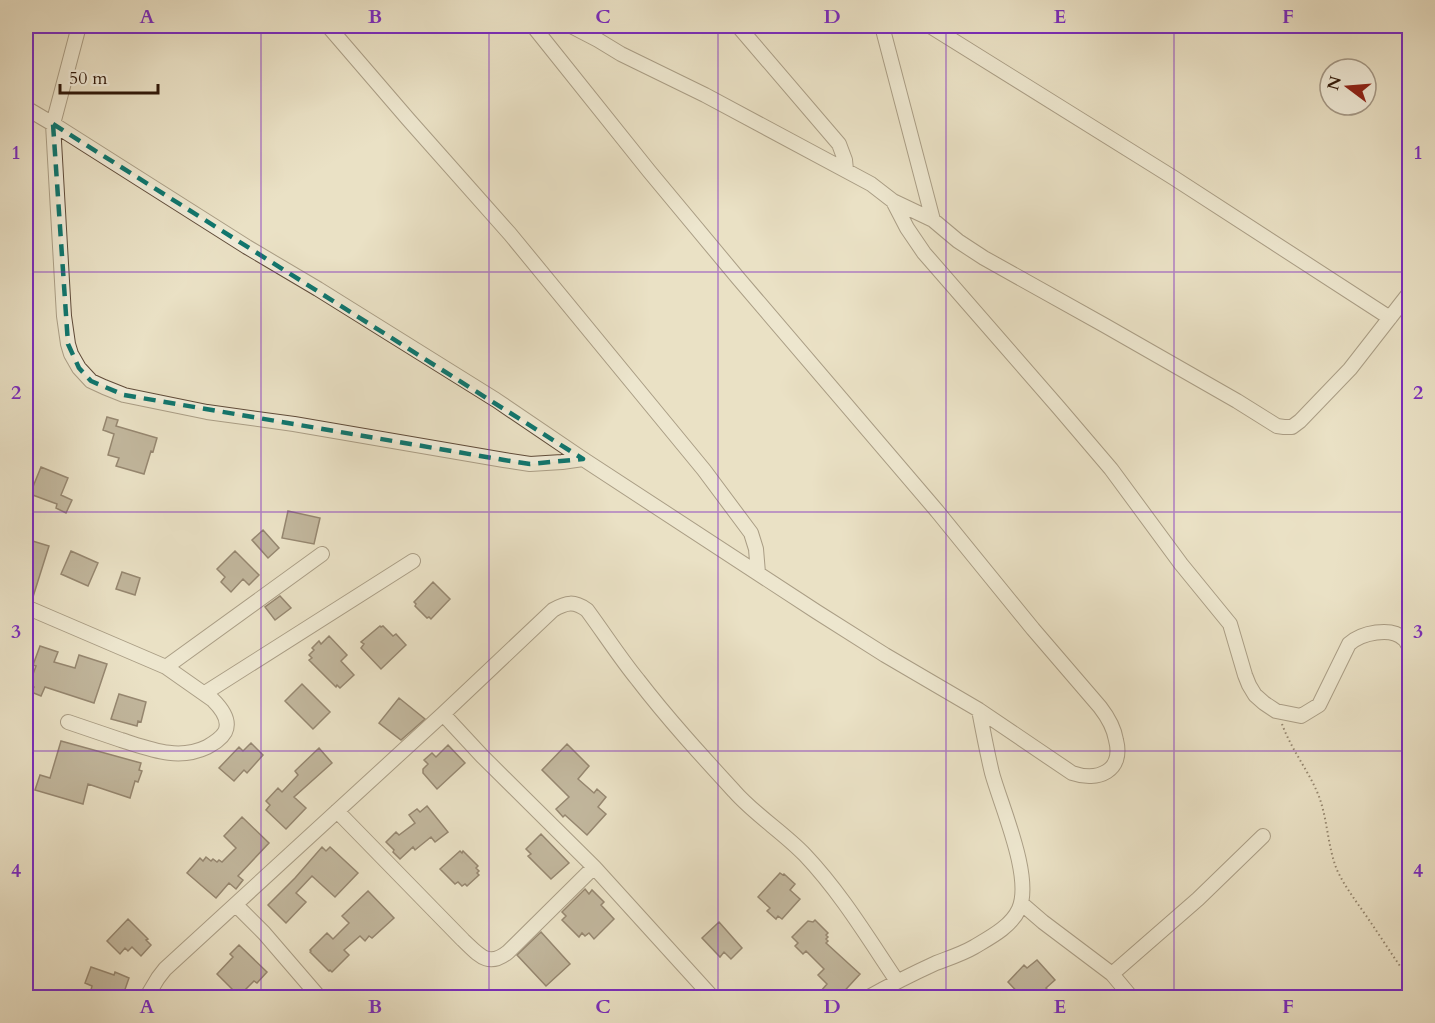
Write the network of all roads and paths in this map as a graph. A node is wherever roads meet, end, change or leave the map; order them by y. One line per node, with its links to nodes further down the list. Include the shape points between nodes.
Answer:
1 (79, 26): 9 (street)
2 (328, 26): 18 (street, via 510,234 704,470 751,533)
3 (533, 26): 23 (street, via 738,278 1100,706 1117,742 1115,763 1100,775 1082,776)
4 (572, 26): 10 (street)
5 (738, 26): 10 (street, via 839,144)
6 (882, 26): 12 (street)
7 (930, 26): 14 (street)
8 (26, 108): 9 (street)
9 (53, 124): 15 (street, via 496,400); 15 (street, via 68,344 79,368 91,381 124,395 207,412 504,460 530,464)
10 (846, 170): 11 (street)
11 (893, 201): 12 (street); 24 (street, via 924,253 1111,469 1230,624 1249,685 1264,704)
12 (933, 220): 14 (street, via 984,258 1280,427 1292,427 1300,421 1350,369)
13 (1410, 292): 14 (street)
14 (1390, 318)
15 (583, 459): 18 (street)
16 (322, 554): 21 (street)
17 (413, 561): 22 (street)
18 (758, 573): 23 (street)
19 (26, 607): 21 (street)
20 (1410, 647): 24 (street, via 1405,639 1383,631 1355,639 1318,705 1301,716)
21 (166, 667): 22 (street)
22 (205, 693): 26 (street, via 224,713 224,734 214,743 186,754 155,751)
23 (979, 710): 30 (street, via 993,773 1013,835)
24 (1276, 711): 33 (path, via 1318,794 1329,845 1346,889)
25 (443, 714): 27 (street); 29 (street); 34 (street, via 553,610 563,604 578,604 587,610 645,689 736,794 793,842 828,881)
26 (68, 722)
27 (337, 811): 29 (street, via 446,924 471,948 491,960 508,952); 31 (street)
28 (1263, 836): 32 (street)
29 (594, 867): 37 (street)
30 (1021, 903): 32 (street); 34 (street, via 1010,921 971,949)
31 (236, 905): 35 (street, via 165,969); 36 (street)
32 (1112, 974): 39 (street)
33 (1410, 977)
34 (897, 981): 38 (street)
35 (146, 998)
36 (320, 998)
37 (713, 998)
38 (867, 998)
39 (1132, 998)

